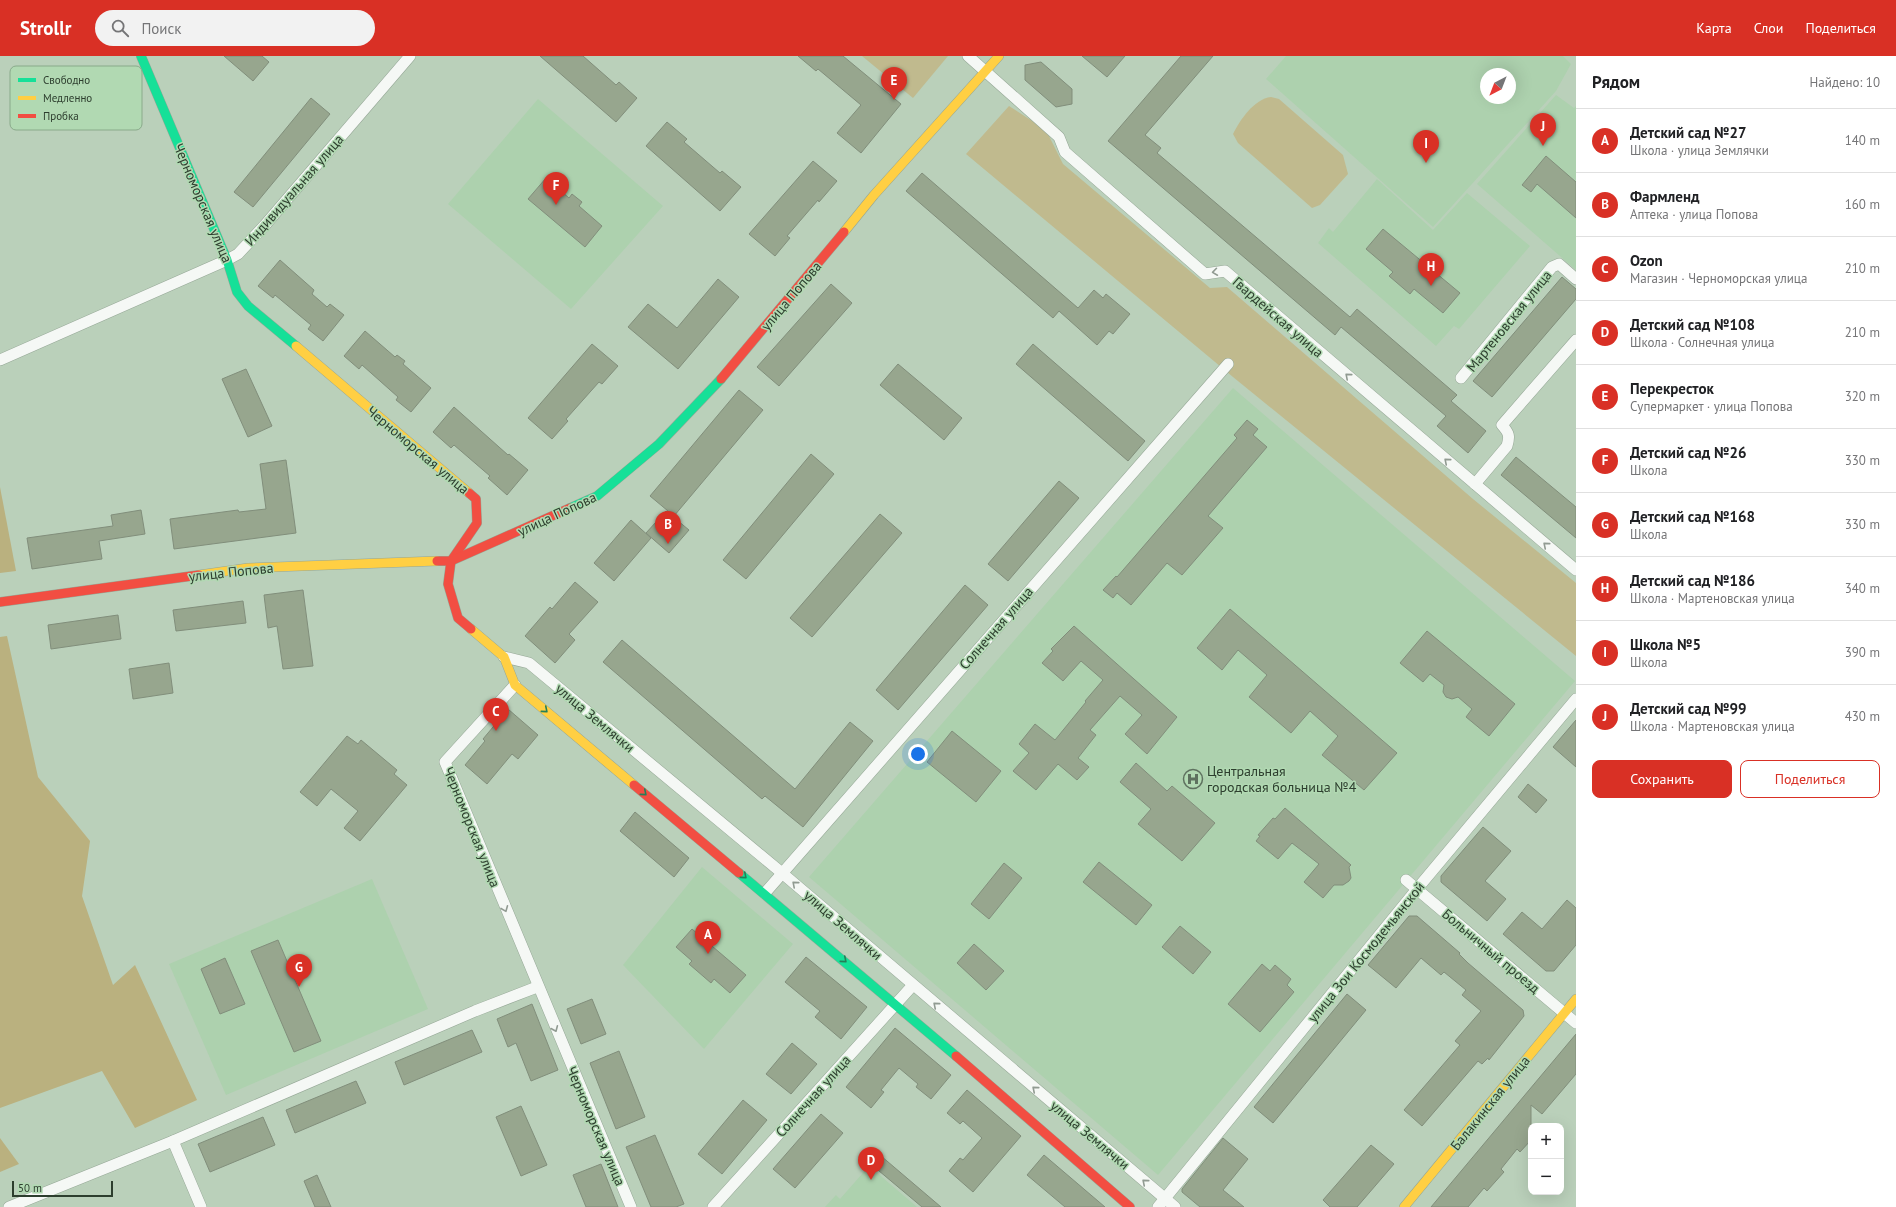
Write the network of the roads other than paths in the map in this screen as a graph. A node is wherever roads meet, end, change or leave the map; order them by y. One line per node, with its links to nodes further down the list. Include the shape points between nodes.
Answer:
1 (140, 56): 6 (street, Черноморская улица)
2 (410, 56): 6 (street, Индивидуальная улица, via 265,225 238,254)
3 (968, 56): 5 (street, Гвардейская улица)
4 (999, 56): 5 (street, улица Попова)
5 (985, 71): 12 (street, Гвардейская улица, one-way to 5, via 1225,271 1205,274 1064,152 1059,137); 13 (street, улица Попова, via 874,195 728,372 660,444 597,496)
6 (227, 260): 9 (street, Индивидуальная улица); 13 (street, Черноморская улица, via 237,292 248,306 476,499 477,523)
7 (1576, 279): 11 (street, Мартеновская улица, via 1560,264 1552,267)
8 (1576, 340): 12 (street, via 1502,425 1509,433 1507,446)
9 (0, 360)
10 (1228, 364): 19 (street, Солнечная улица)
11 (1461, 378)
12 (1475, 484): 14 (street, Гвардейская улица, one-way to 12)
13 (451, 561): 15 (street, улица Попова, via 248,568); 16 (street, Черноморская улица, via 448,584 458,618)
14 (1576, 570)
15 (0, 602)
16 (504, 657): 17 (street); 19 (street, улица Землячки, via 529,663)
17 (514, 685): 22 (street, улица Землячки, one-way to 22); 24 (street, Черноморская улица, one-way to 24, via 445,762)
18 (1576, 699): 21 (street, улица Зои Космодемьянской)
19 (782, 873): 22 (street, Солнечная улица); 23 (street, улица Землячки, one-way to 19)
20 (1406, 880): 21 (street, Больничный проезд)
21 (1417, 889): 27 (street, Больничный проезд); 30 (street, улица Зои Космодемьянской)
22 (765, 893): 26 (street, улица Землячки, one-way to 26)
23 (913, 985): 26 (street, Солнечная улица); 30 (street, улица Землячки, one-way to 23)
24 (537, 987): 29 (street, via 475,1011); 33 (street, Черноморская улица, one-way to 33)
25 (1576, 999): 27 (street, Балакинская улица)
26 (896, 1004): 34 (street, Солнечная улица); 35 (street, улица Землячки)
27 (1564, 1013): 28 (street, Больничный проезд); 37 (street, Балакинская улица)
28 (1576, 1023)
29 (173, 1141): 31 (street); 32 (street)
30 (1161, 1203): 36 (street, улица Землячки)
31 (9, 1207)
32 (201, 1207)
33 (631, 1207)
34 (713, 1207)
35 (1130, 1207)
36 (1175, 1207)
37 (1404, 1207)

